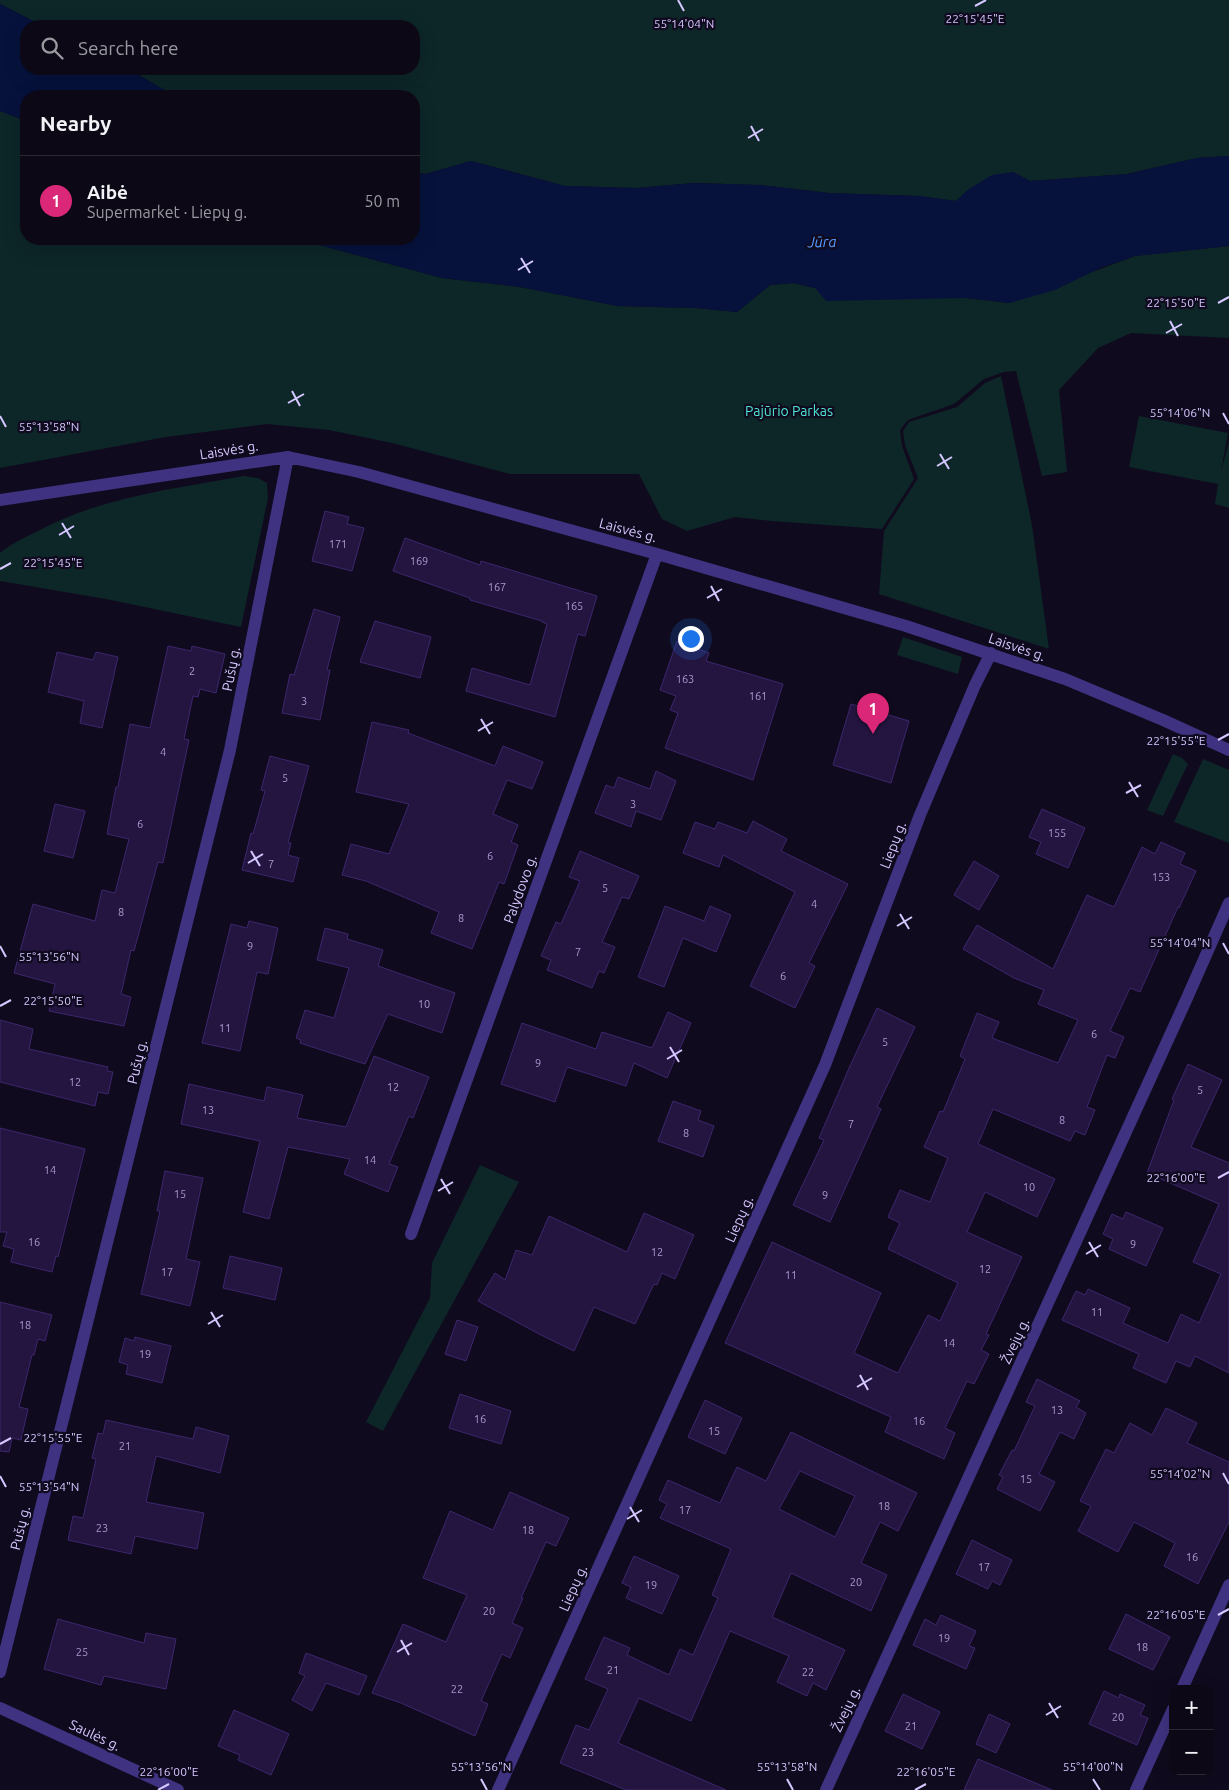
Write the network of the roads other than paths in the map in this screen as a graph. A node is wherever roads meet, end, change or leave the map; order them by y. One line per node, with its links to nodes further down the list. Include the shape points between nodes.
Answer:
1 (288, 457): 2 (street, Laisvės g.); 3 (street, Laisvės g., via 359,472); 9 (street, Pušų g., via 230,750)
2 (0, 500)
3 (657, 554): 4 (street, Laisvės g.); 7 (street, Palydovo g.)
4 (991, 653): 5 (street, Laisvės g., via 1065,680); 14 (street, Liepų g., via 920,815 825,1065)
5 (1229, 750)
6 (1229, 903): 15 (street, Žvejų g.)
7 (410, 1234)
8 (1229, 1585): 10 (street)
9 (0, 1672)
10 (1184, 1685)
11 (0, 1708): 13 (street, Saulės g.)
12 (1169, 1718): 16 (street)
13 (170, 1788)
14 (498, 1790)
15 (826, 1790)
16 (1136, 1790)

